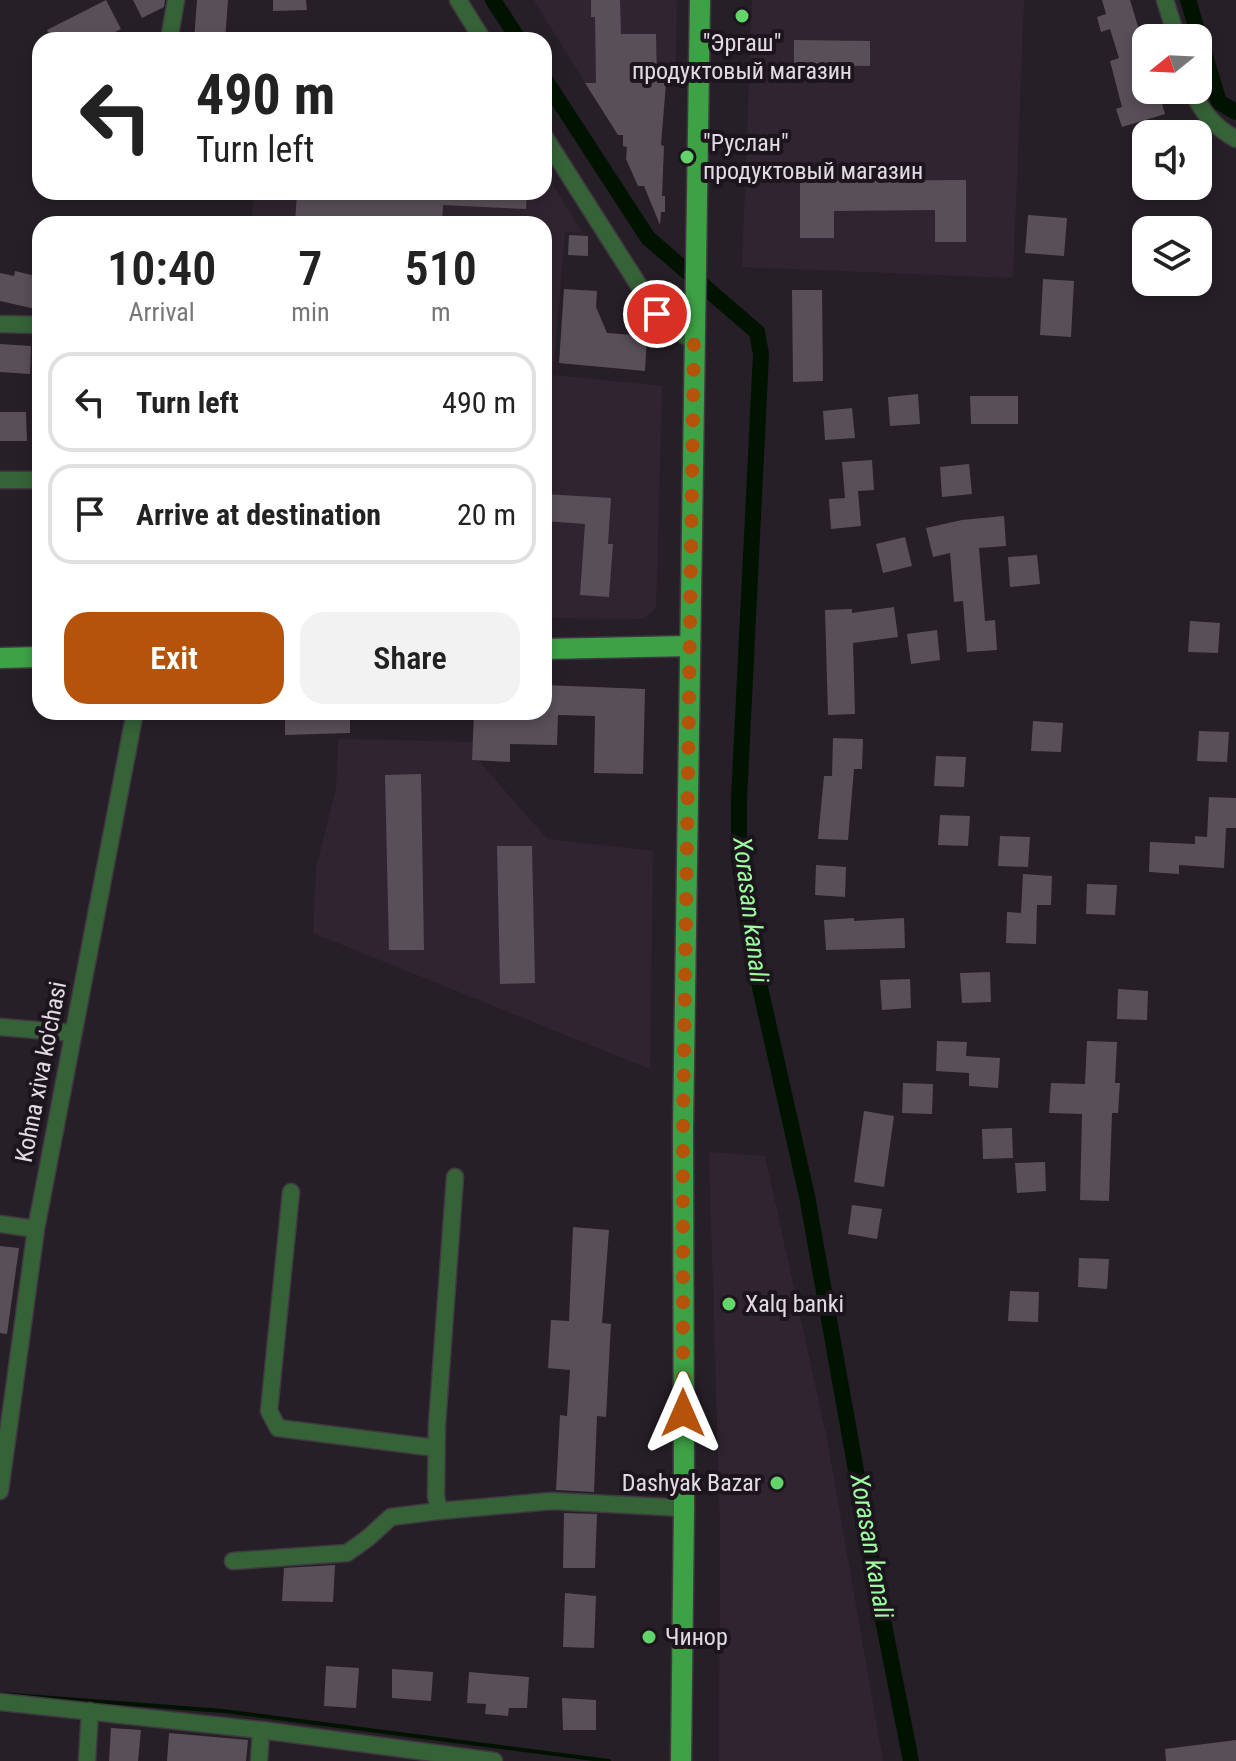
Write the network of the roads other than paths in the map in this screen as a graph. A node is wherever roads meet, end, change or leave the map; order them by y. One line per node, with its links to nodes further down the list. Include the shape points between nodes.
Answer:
1 (176, 0): 6 (street)
2 (458, 0): 7 (street)
3 (700, 0): 13 (main road)
4 (1165, 0): 5 (street)
5 (1173, 24)
6 (170, 32)
7 (478, 32)
8 (1199, 104): 9 (street, via 1223,133)
9 (1236, 139)
10 (552, 149): 13 (street, via 657,314)
11 (0, 324): 12 (street)
12 (32, 325)
13 (694, 340): 16 (main road)
14 (0, 480): 15 (street)
15 (32, 480)
16 (690, 646): 17 (main road); 29 (main road)
17 (552, 649)
18 (32, 657): 19 (main road)
19 (0, 658)
20 (133, 720): 22 (street, Kohna xiva ko'chasi)
21 (0, 1027): 22 (street)
22 (72, 1033): 26 (street, Kohna xiva ko'chasi)
23 (455, 1177): 27 (street)
24 (291, 1192): 27 (street, via 269,1411 278,1428)
25 (0, 1224): 26 (street)
26 (36, 1229): 28 (street, Kohna xiva ko'chasi)
27 (436, 1448): 30 (street)
28 (0, 1491)
29 (684, 1508): 30 (street, via 552,1501); 39 (main road)
30 (439, 1511): 31 (street, via 391,1517 347,1553)
31 (233, 1561)
32 (0, 1702): 33 (street)
33 (90, 1711): 34 (street); 36 (street)
34 (261, 1730): 35 (street); 37 (street)
35 (428, 1757): 38 (street)
36 (87, 1761)
37 (259, 1761)
38 (494, 1761)
39 (681, 1761)

